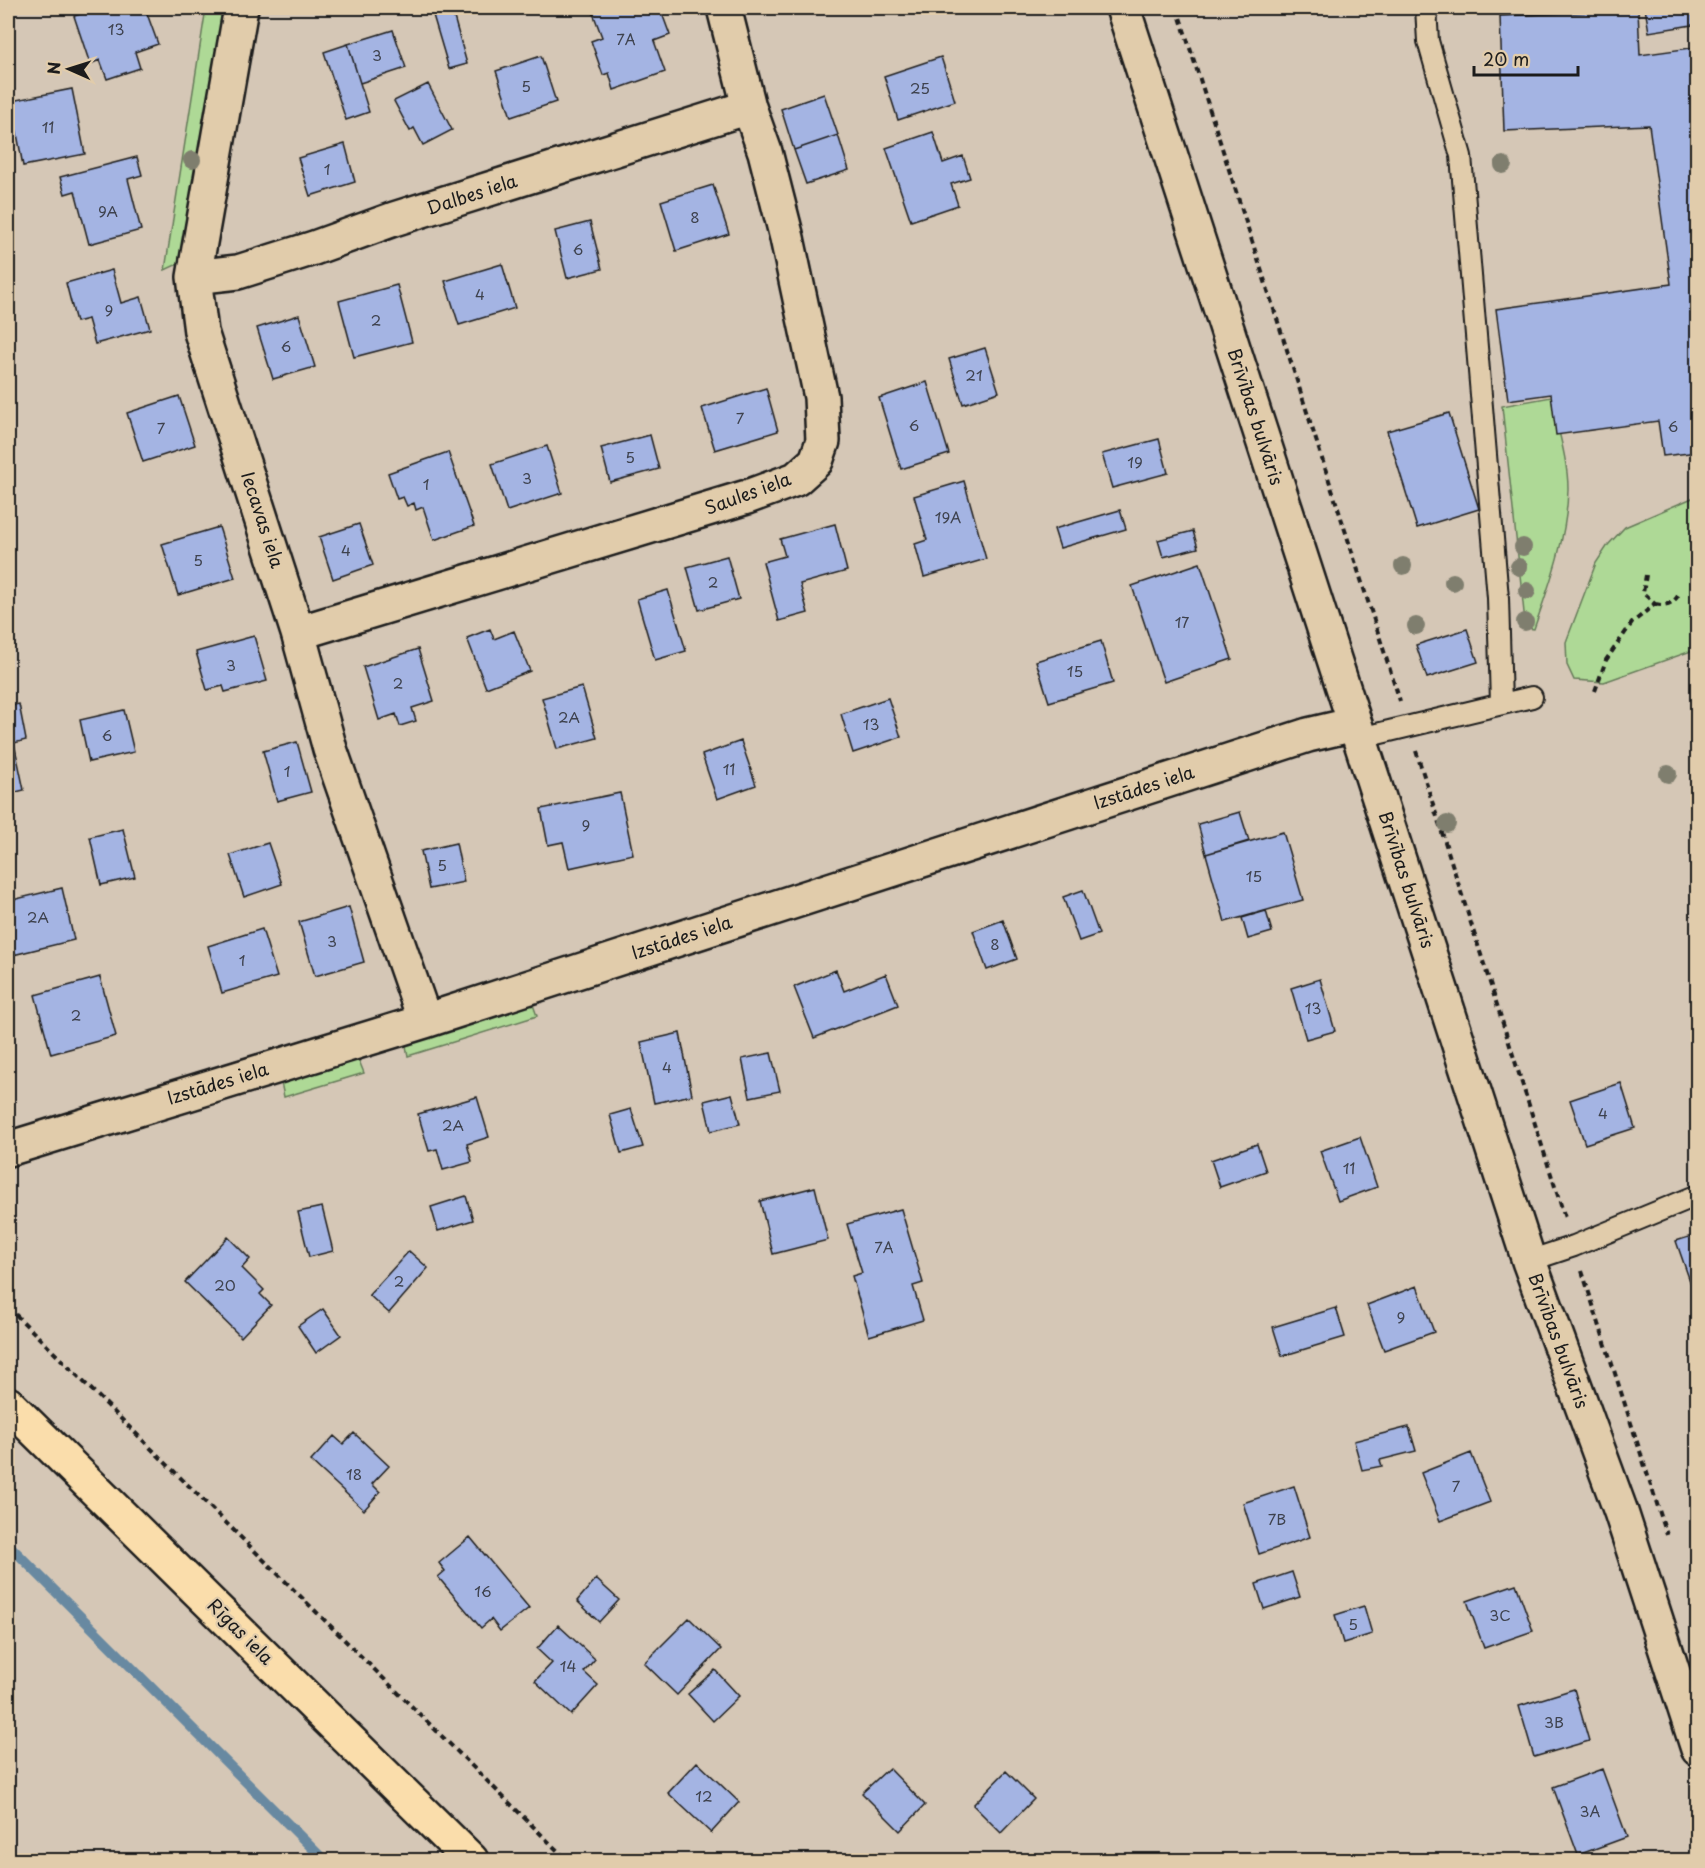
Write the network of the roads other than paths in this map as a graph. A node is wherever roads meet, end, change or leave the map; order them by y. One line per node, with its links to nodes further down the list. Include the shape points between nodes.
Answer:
1 (241, 8): 6 (street, Iecavas iela)
2 (724, 8): 5 (street, Saules iela)
3 (1123, 8): 10 (street, Brīvības bulvāris)
4 (1426, 8): 9 (lane, via 1428,41 1461,156 1498,598)
5 (749, 107): 6 (street, Dalbes iela, via 238,272); 7 (street, Saules iela, via 787,238 820,397 823,441 816,461 796,479 747,497)
6 (194, 277): 7 (street, Iecavas iela, via 201,332)
7 (298, 633): 11 (street, Iecavas iela, via 330,749)
8 (1532, 697): 9 (lane)
9 (1501, 704): 10 (lane, via 1408,725)
10 (1358, 731): 11 (street, Izstādes iela, via 1308,735); 14 (street, Brīvības bulvāris)
11 (425, 1021): 12 (street, Izstādes iela)
12 (8, 1149)
13 (1698, 1195): 14 (lane)
14 (1529, 1261): 16 (street, Brīvības bulvāris, via 1621,1512)
15 (8, 1404): 17 (main road, Rīgas iela)
16 (1698, 1749)
17 (471, 1860)

